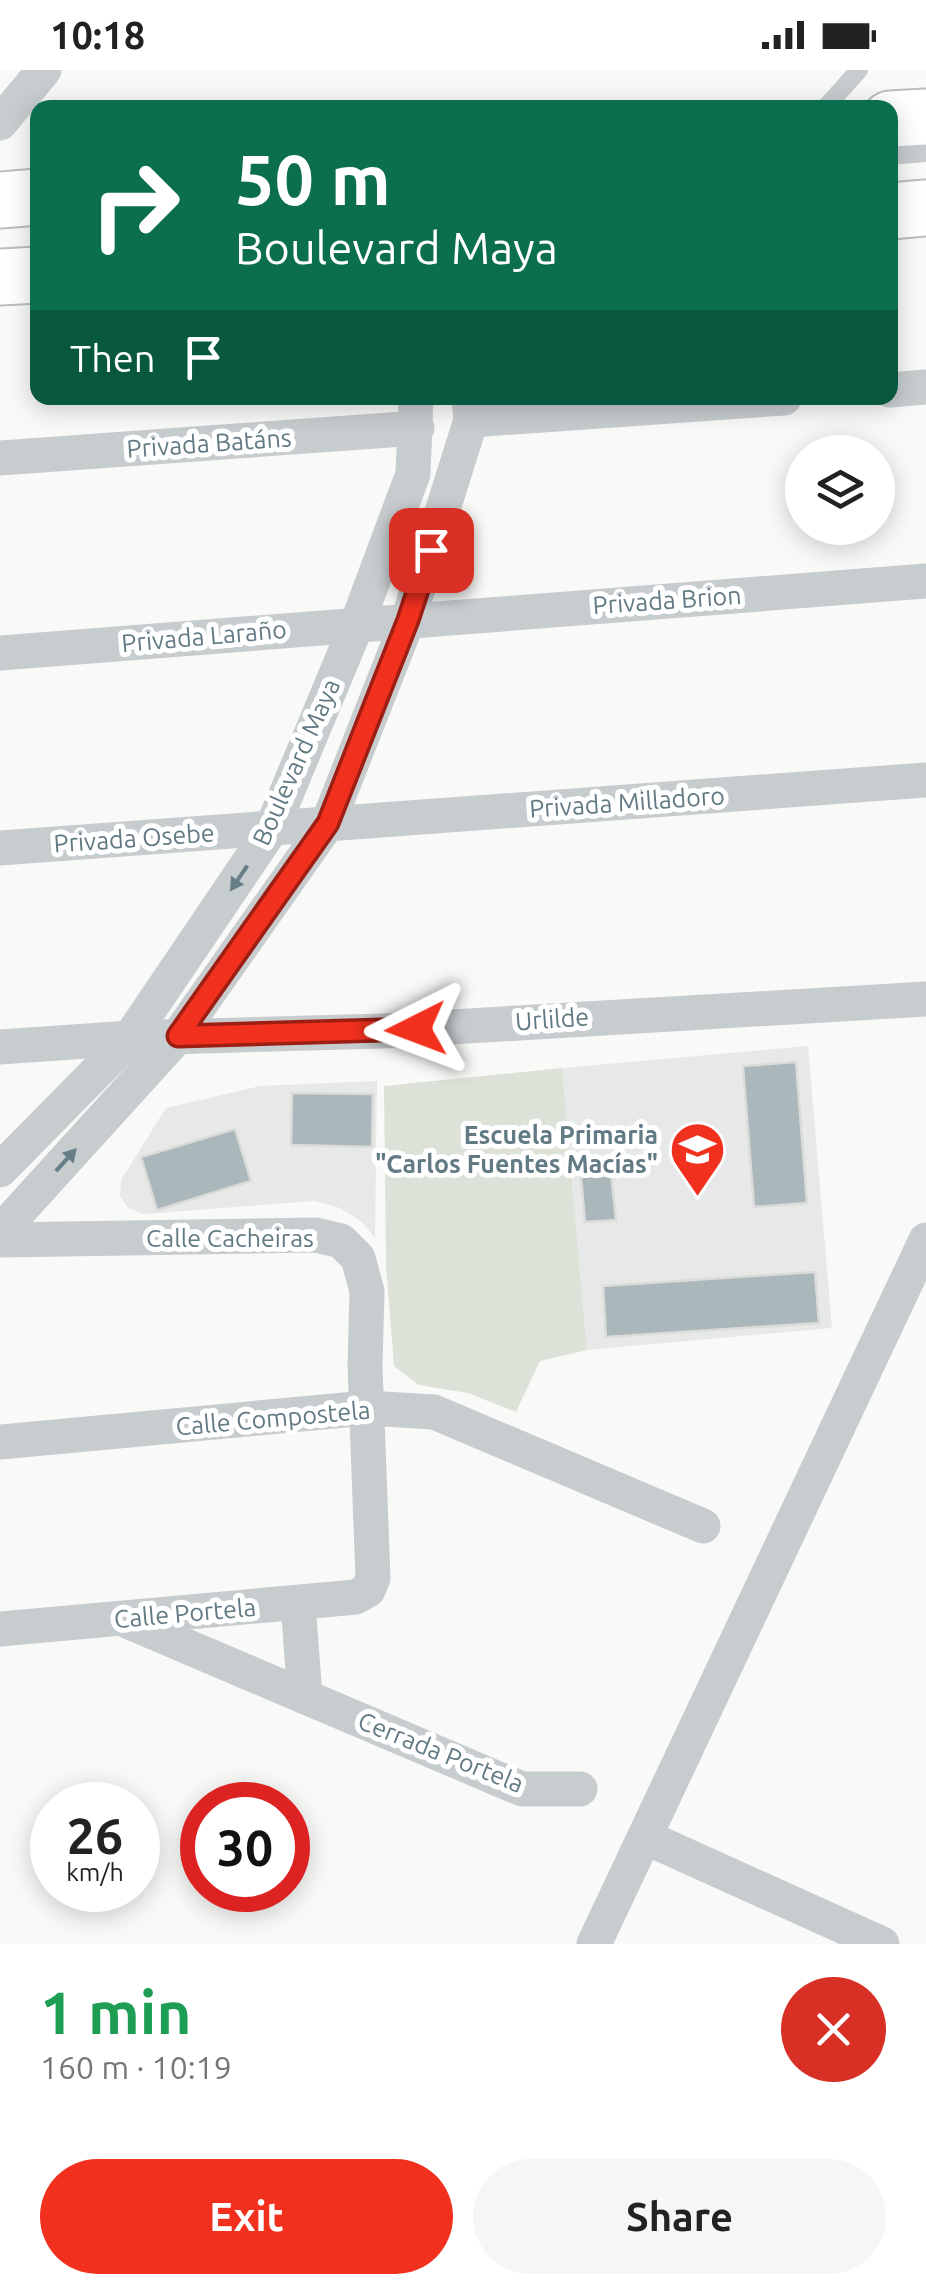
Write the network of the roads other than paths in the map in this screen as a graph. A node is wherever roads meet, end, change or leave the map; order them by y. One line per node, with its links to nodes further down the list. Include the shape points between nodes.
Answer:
1 (44, 70): 6 (street)
2 (858, 70): 3 (lane)
3 (832, 100)
4 (926, 116): 5 (main road)
5 (898, 119)
6 (0, 123)
7 (926, 153): 8 (lane)
8 (898, 155)
9 (30, 198): 10 (main road)
10 (0, 200)
11 (926, 208): 12 (main road)
12 (898, 210)
13 (30, 257): 14 (lane)
14 (0, 259)
15 (30, 276): 16 (main road)
16 (0, 278)
17 (926, 387): 18 (street)
18 (898, 389)
19 (584, 405): 20 (street)
20 (470, 409): 24 (street, Boulevard Maya)
21 (417, 413): 22 (street, Privada Batáns); 25 (street, Boulevard Maya, via 412,474)
22 (0, 458)
23 (926, 580): 24 (street, Privada Brion)
24 (408, 620): 25 (street, Privada Laraño); 28 (street, Boulevard Maya)
25 (357, 624): 26 (street, Privada Laraño); 29 (street, Boulevard Maya)
26 (0, 653)
27 (926, 780): 28 (street, Privada Milladoro)
28 (328, 823): 29 (street, Privada Osebe); 32 (street, Boulevard Maya)
29 (272, 828): 30 (street, Privada Osebe); 33 (street, Boulevard Maya, one-way to 33)
30 (0, 848)
31 (926, 998): 32 (street, Urlilde, via 383,1031)
32 (178, 1036): 33 (street, Urlilde); 36 (street, Boulevard Maya, one-way to 32)
33 (130, 1038): 34 (street, Urlilde); 35 (street, Boulevard Maya)
34 (0, 1047)
35 (0, 1170)
36 (0, 1232)
37 (0, 1240): 39 (street, Calle Cacheiras, via 316,1235 341,1241 358,1258 367,1291)
38 (926, 1240): 48 (street)
39 (366, 1408): 40 (street, Calle Compostela); 41 (street, Calle Compostela, via 434,1412); 42 (street, Calle Cacheiras, via 373,1578)
40 (0, 1442)
41 (703, 1526)
42 (368, 1590): 43 (street, Calle Portela)
43 (298, 1604): 44 (street, Calle Portela); 46 (street)
44 (121, 1619): 45 (street, Calle Portela); 46 (street, Cerrada Portela)
45 (0, 1628)
46 (305, 1697): 47 (street, Cerrada Portela, via 522,1789)
47 (580, 1789)
48 (645, 1837): 49 (street); 50 (street)
49 (594, 1944)
50 (882, 1944)

